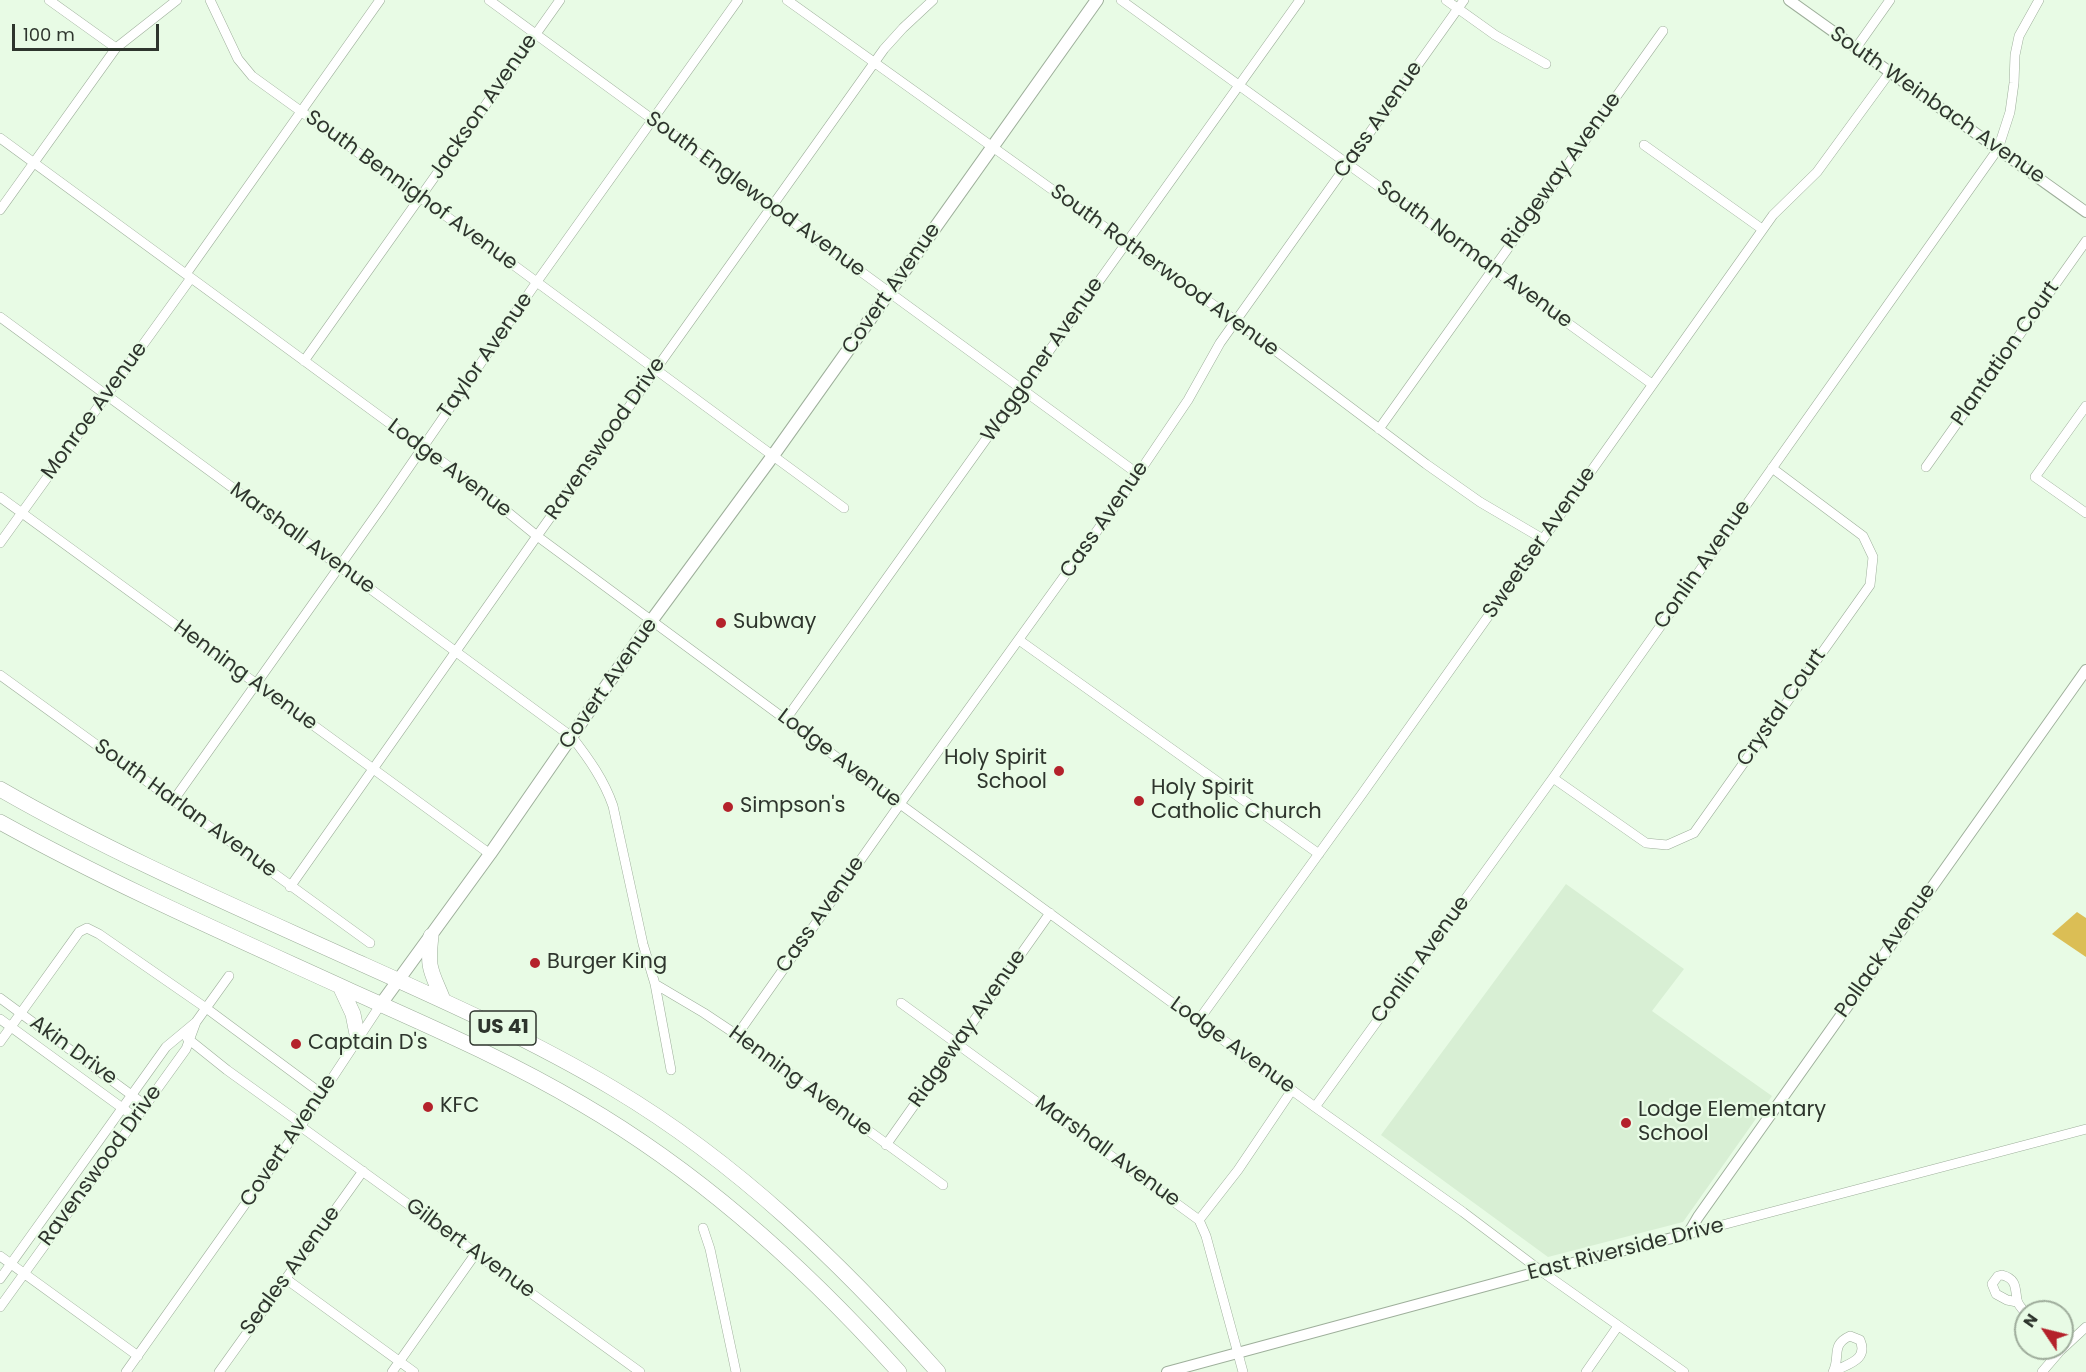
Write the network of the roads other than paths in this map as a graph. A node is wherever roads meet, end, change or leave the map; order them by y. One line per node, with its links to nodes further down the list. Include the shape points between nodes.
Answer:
1 (49, 0): 21 (street)
2 (177, 0): 21 (street)
3 (210, 0): 27 (street, South Bennighof Avenue, via 246,70)
4 (380, 0): 27 (street, Monroe Avenue)
5 (489, 0): 20 (street, South Englewood Avenue)
6 (560, 0): 20 (street, Jackson Avenue)
7 (738, 0): 28 (street, Taylor Avenue)
8 (787, 0): 23 (street, South Rotherwood Avenue)
9 (933, 0): 23 (street, Ravenswood Drive, via 903,28)
10 (1097, 0): 31 (main road, Covert Avenue)
11 (1120, 0): 26 (street, South Norman Avenue)
12 (1300, 0): 26 (street, Waggoner Avenue)
13 (1446, 0): 18 (street)
14 (1464, 0): 18 (street, Cass Avenue)
15 (1788, 0): 22 (street, South Weinbach Avenue)
16 (1890, 0): 22 (street)
17 (2039, 0): 32 (street, Conlin Avenue, via 2019,36 2011,108)
18 (1458, 9): 24 (street); 34 (street, Cass Avenue)
19 (1663, 31): 42 (street, Ridgeway Avenue)
20 (536, 33): 28 (street, South Englewood Avenue); 35 (street, Jackson Avenue)
21 (116, 48): 33 (street)
22 (1856, 48): 25 (street, South Weinbach Avenue)
23 (875, 63): 31 (street, South Rotherwood Avenue); 36 (street, Ravenswood Drive)
24 (1546, 64)
25 (1890, 72): 32 (street, South Weinbach Avenue); 39 (street, Sweetser Avenue, via 1830,156)
26 (1238, 86): 34 (street, South Norman Avenue); 41 (street, Waggoner Avenue)
27 (302, 112): 35 (street, South Bennighof Avenue); 43 (street, Monroe Avenue)
28 (653, 120): 36 (street, South Englewood Avenue); 44 (street, Taylor Avenue)
29 (0, 138): 33 (street, Lodge Avenue)
30 (1644, 145): 39 (street)
31 (993, 147): 41 (street, South Rotherwood Avenue); 45 (main road, Covert Avenue)
32 (1998, 149): 38 (street, South Weinbach Avenue); 58 (street, Conlin Avenue)
33 (34, 163): 37 (street); 43 (street, Lodge Avenue)
34 (1348, 163): 42 (street, South Norman Avenue); 47 (street, Cass Avenue)
35 (420, 197): 44 (street, South Bennighof Avenue); 48 (street, Jackson Avenue)
36 (773, 207): 45 (street, South Englewood Avenue); 49 (street, Ravenswood Drive)
37 (0, 210)
38 (2086, 212)
39 (1762, 229): 50 (street, Sweetser Avenue)
40 (2086, 241): 57 (street, Plantation Court)
41 (1127, 243): 47 (street, South Rotherwood Avenue); 51 (street, Waggoner Avenue)
42 (1493, 269): 50 (street, South Norman Avenue); 54 (street, Ridgeway Avenue)
43 (189, 276): 48 (street, Lodge Avenue); 52 (street, Monroe Avenue)
44 (536, 283): 49 (street, South Bennighof Avenue); 55 (street, Taylor Avenue)
45 (889, 292): 51 (street, South Englewood Avenue); 56 (main road, Covert Avenue)
46 (0, 317): 52 (street, Marshall Avenue)
47 (1236, 321): 54 (street, South Rotherwood Avenue); 59 (street, Cass Avenue)
48 (304, 361): 55 (street, Lodge Avenue)
49 (656, 370): 56 (street, South Bennighof Avenue); 64 (street, Ravenswood Drive)
50 (1652, 384): 65 (street, Sweetser Avenue)
51 (1022, 390): 59 (street, South Englewood Avenue); 74 (street, Waggoner Avenue)
52 (107, 395): 62 (street, Monroe Avenue); 67 (street, Marshall Avenue)
53 (2086, 406): 63 (street, via 2035,477)
54 (1379, 429): 65 (street, South Rotherwood Avenue, via 1480,502)
55 (422, 448): 64 (street, Lodge Avenue); 67 (street, Taylor Avenue)
56 (772, 457): 61 (street, South Bennighof Avenue); 68 (main road, Covert Avenue)
57 (1926, 467)
58 (1772, 468): 77 (street, Conlin Avenue); 77 (street, Crystal Court, via 1863,536 1874,557 1870,585 1694,833 1667,845 1646,843)
59 (1138, 474): 69 (street, Cass Avenue)
60 (0, 497): 62 (street, Henning Avenue)
61 (844, 508)
62 (22, 513): 66 (street, Monroe Avenue); 73 (street, Henning Avenue)
63 (2086, 513)
64 (537, 536): 68 (street, Lodge Avenue); 70 (street, Ravenswood Drive)
65 (1543, 539): 83 (street, Sweetser Avenue)
66 (0, 543)
67 (340, 566): 70 (street, Marshall Avenue); 73 (street, Taylor Avenue)
68 (652, 620): 74 (street, Lodge Avenue); 75 (main road, Covert Avenue)
69 (1019, 640): 80 (street, Cass Avenue); 83 (street)
70 (456, 652): 75 (street, Marshall Avenue); 76 (street, Ravenswood Drive)
71 (2086, 669): 123 (street, Pollack Avenue)
72 (0, 675): 79 (street, South Harlan Avenue)
73 (256, 685): 76 (street, Henning Avenue); 79 (street, Taylor Avenue)
74 (786, 719): 80 (street, Lodge Avenue)
75 (572, 738): 82 (main road, Covert Avenue); 90 (street, Marshall Avenue, via 596,769 613,806)
76 (374, 770): 82 (street, Henning Avenue); 84 (street, Ravenswood Drive)
77 (1553, 778): 113 (street, Conlin Avenue)
78 (0, 789): 89 (highway, US 41, via 155,870)
79 (173, 801): 84 (street, South Harlan Avenue)
80 (900, 804): 85 (street, Lodge Avenue); 103 (street, Cass Avenue)
81 (0, 822): 91 (highway, US 41, via 154,902)
82 (490, 854): 86 (main road, Covert Avenue)
83 (1319, 854): 99 (street, Sweetser Avenue)
84 (290, 886): 87 (street, South Harlan Avenue)
85 (1050, 913): 99 (street, Lodge Avenue); 107 (street, Ridgeway Avenue)
86 (431, 936): 89 (main road, Covert Avenue); 93 (highway, via 428,960)
87 (370, 943)
88 (229, 976): 96 (street, Ravenswood Drive)
89 (398, 980): 93 (highway, US 41); 95 (main road, Covert Avenue)
90 (655, 984): 103 (street, Henning Avenue); 108 (street, Marshall Avenue)
91 (340, 986): 95 (highway, US 41); 104 (highway, via 353,1014)
92 (0, 998): 97 (street, Akin Drive)
93 (443, 1000): 147 (highway, US 41, via 547,1051 615,1090 718,1160 822,1249)
94 (902, 1003): 107 (street, Marshall Avenue)
95 (381, 1004): 104 (street, Covert Avenue); 135 (highway, US 41, via 547,1083 665,1158 772,1243)
96 (206, 1008): 97 (street, via 85,928); 100 (street, Ravenswood Drive); 110 (street)
97 (21, 1013): 101 (street); 111 (street, Akin Drive)
98 (0, 1018): 101 (street, Akin Drive)
99 (1198, 1021): 109 (street, Lodge Avenue)
100 (196, 1022): 102 (street, Ravenswood Drive); 105 (street, Ravenswood Drive)
101 (11, 1027): 106 (street); 114 (street, Akin Drive)
102 (180, 1034): 105 (street, Gilbert Avenue); 111 (street, Ravenswood Drive, via 168,1044)
103 (737, 1035): 118 (street, Henning Avenue)
104 (358, 1039): 110 (street, Covert Avenue)
105 (190, 1040): 112 (street, Ravenswood Drive); 116 (street, Gilbert Avenue)
106 (0, 1042)
107 (958, 1044): 118 (street, Ridgeway Avenue); 121 (street, Marshall Avenue)
108 (671, 1070)
109 (1292, 1090): 113 (street, Lodge Avenue); 121 (street)
110 (322, 1094): 116 (street, Covert Avenue)
111 (132, 1095): 112 (street, Akin Drive); 114 (street, Ravenswood Drive)
112 (145, 1105): 115 (street, Ravenswood Drive)
113 (1315, 1107): 127 (street, Lodge Avenue)
114 (123, 1108): 115 (street, Akin Drive); 126 (street, Ravenswood Drive)
115 (136, 1118): 128 (street, Ravenswood Drive)
116 (301, 1125): 119 (street, Gilbert Avenue); 137 (street, Covert Avenue)
117 (2086, 1129): 123 (street, East Riverside Drive)
118 (886, 1145): 120 (street, Henning Avenue)
119 (363, 1171): 124 (street, Gilbert Avenue); 130 (street, Seales Avenue)
120 (943, 1185)
121 (1199, 1220): 136 (street, Marshall Avenue)
122 (703, 1228): 144 (street)
123 (1688, 1234): 127 (street, East Riverside Drive)
124 (476, 1253): 138 (street); 143 (street, Gilbert Avenue)
125 (0, 1256): 126 (street)
126 (11, 1264): 128 (street); 129 (street, Ravenswood Drive)
127 (1541, 1271): 132 (street, Lodge Avenue); 136 (street, East Riverside Drive)
128 (25, 1273): 131 (street, Ravenswood Drive); 137 (street)
129 (0, 1279)
130 (286, 1279): 138 (street); 140 (street, Seales Avenue)
131 (0, 1307)
132 (1618, 1326): 150 (street); 151 (street, Lodge Avenue)
133 (2086, 1327): 134 (street)
134 (2074, 1337)
135 (879, 1350): 145 (highway); 146 (highway, US 41)
136 (1237, 1354): 148 (street, East Riverside Drive); 149 (street, Marshall Avenue)
137 (138, 1356): 139 (street, Covert Avenue)
138 (399, 1361): 141 (street); 142 (street)
139 (126, 1372)
140 (219, 1372)
141 (392, 1372)
142 (414, 1372)
143 (640, 1372)
144 (736, 1372)
145 (893, 1372)
146 (898, 1372)
147 (938, 1372)
148 (1167, 1372)
149 (1243, 1372)
150 (1586, 1372)
151 (1684, 1372)

